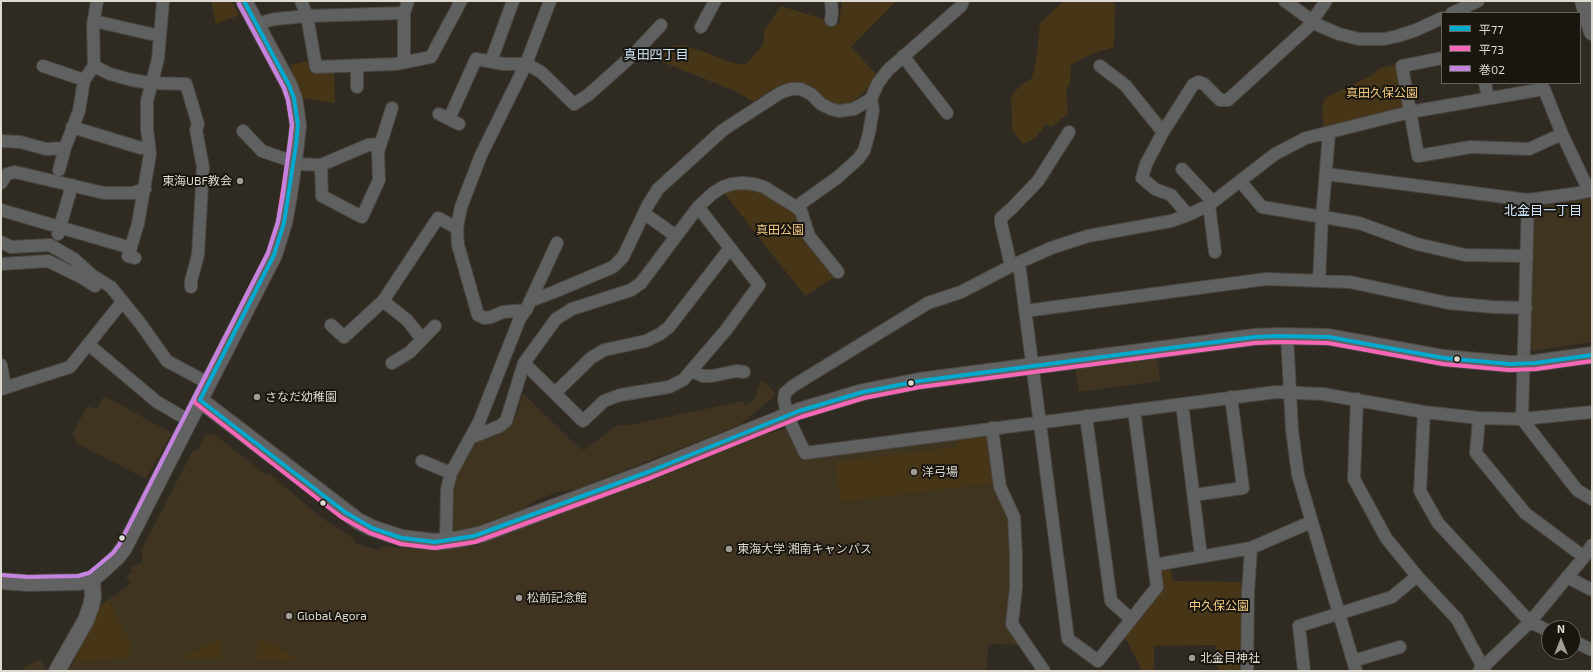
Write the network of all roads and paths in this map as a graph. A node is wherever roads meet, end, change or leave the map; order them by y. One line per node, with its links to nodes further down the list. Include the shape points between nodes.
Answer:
1 (97, 1): 21 (street)
2 (164, 1): 27 (street)
3 (244, 1): 23 (street)
4 (301, 1): 18 (street)
5 (408, 1): 17 (street)
6 (461, 1): 31 (street, via 432,57)
7 (513, 1): 30 (street)
8 (550, 1): 32 (street)
9 (714, 1): 25 (street)
10 (831, 1): 20 (street)
11 (963, 1): 28 (street, via 961,6)
12 (1285, 1): 22 (street)
13 (1326, 1): 22 (street)
14 (1583, 1): 26 (street)
15 (1474, 6): 16 (street)
16 (1455, 12)
17 (404, 13): 18 (street); 31 (street)
18 (307, 16): 23 (street); 35 (street, via 316,67)
19 (1441, 18): 22 (street, via 1398,36 1371,40 1339,34)
20 (831, 20)
21 (94, 21): 27 (street); 34 (street)
22 (1313, 22): 51 (street, via 1228,100 1220,100 1204,84 1198,82 1193,85)
23 (256, 24): 58 (street, via 294,98 298,125)
24 (661, 25): 32 (street, via 633,55 588,95 574,104 541,72)
25 (701, 27)
26 (1592, 32)
27 (160, 36): 38 (street, via 158,59)
28 (902, 56): 43 (street, via 878,83); 46 (street)
29 (1441, 58): 45 (street, via 1402,66)
30 (491, 60): 32 (street, via 504,64); 47 (street, via 476,59)
31 (404, 62): 35 (street)
32 (526, 64): 76 (street, via 481,155 461,207)
33 (43, 66): 37 (street)
34 (94, 66): 37 (street); 38 (street, via 110,74)
35 (357, 66): 41 (street)
36 (1100, 66): 51 (street, via 1125,86)
37 (84, 80): 48 (street, via 80,111)
38 (151, 83): 66 (street, via 147,101 150,154); 88 (street, via 186,84 198,124 196,130 203,167 198,255)
39 (1485, 84): 42 (street)
40 (1538, 86): 42 (street); 53 (street, via 1544,88)
41 (356, 87)
42 (1488, 98): 45 (street)
43 (870, 99): 71 (street, via 873,110 864,151 838,177); 73 (street, via 854,109 839,111 821,104 801,89 780,93 723,130 658,189)
44 (392, 108): 55 (street)
45 (1410, 112): 52 (street); 53 (street, via 1418,156 1471,147 1529,149)
46 (947, 113)
47 (449, 119)
48 (72, 128): 56 (street); 57 (street)
49 (243, 131): 58 (street, via 262,151)
50 (1069, 132): 85 (street, via 1038,181 1001,218)
51 (1164, 132): 74 (street, via 1146,164 1142,178 1155,189 1171,195)
52 (1329, 133): 62 (street); 63 (street, via 1306,138 1275,154)
53 (1562, 134): 67 (street)
54 (1, 141): 56 (street, via 20,142 46,149)
55 (380, 144): 59 (street, via 368,145); 59 (street, via 379,180 362,217 322,196)
56 (65, 148): 60 (street)
57 (141, 148)
58 (294, 162): 59 (street); 107 (street, via 284,224 274,255)
59 (321, 165)
60 (59, 170)
61 (1189, 172): 69 (street)
62 (1326, 174): 68 (street); 75 (street)
63 (1240, 181): 69 (street); 75 (street, via 1262,207)
64 (1, 183): 65 (street, via 7,174 15,172)
65 (72, 186): 66 (street, via 104,193 133,193); 77 (street)
66 (145, 189): 77 (street, via 133,253)
67 (1590, 190): 68 (street)
68 (1528, 200): 83 (street)
69 (1211, 204): 74 (street); 82 (street)
70 (698, 207): 71 (street, via 713,193 732,184 742,183 764,187); 78 (street); 81 (street)
71 (796, 207): 86 (street, via 801,211 809,236)
72 (1, 210): 77 (street)
73 (645, 214): 78 (street); 91 (street, via 623,257 613,267)
74 (1188, 215): 85 (street, via 1171,221 1088,236 1051,248)
75 (1322, 217): 83 (street, via 1359,223 1417,244 1465,254); 87 (street)
76 (456, 228): 90 (street, via 438,218); 91 (street, via 458,245 478,315 484,318 491,317)
77 (59, 231)
78 (676, 236): 101 (street, via 641,283 631,290 572,309 556,319)
79 (1, 242): 89 (street, via 11,247 50,245 74,259)
80 (557, 243): 91 (street)
81 (730, 248): 105 (street, via 759,285); 110 (street, via 669,327 646,341 604,350 591,358)
82 (1215, 252)
83 (1527, 256): 92 (street)
84 (1, 264): 89 (street, via 48,261)
85 (1015, 265): 93 (street); 118 (street, via 962,292 928,303 792,386 785,393)
86 (838, 272)
87 (1319, 280): 92 (street, via 1350,282 1448,303); 93 (street, via 1266,279)
88 (191, 287)
89 (118, 294): 98 (street); 107 (street, via 167,361)
90 (383, 301): 94 (street, via 344,337); 97 (street, via 407,320)
91 (528, 305): 125 (street, via 520,318 488,402)
92 (1526, 308): 102 (street)
93 (1025, 311): 104 (street)
94 (331, 325)
95 (435, 326): 97 (street)
96 (1287, 335): 102 (street, via 1351,340 1451,358); 104 (street); 109 (street)
97 (422, 339): 100 (street, via 410,352)
98 (88, 344): 108 (street, via 70,367); 122 (street, via 157,402)
99 (1592, 355): 102 (street)
100 (392, 363)
101 (524, 363): 110 (street); 125 (street, via 506,421)
102 (1523, 363): 121 (street)
103 (1, 365): 108 (street)
104 (1032, 366): 118 (street, via 918,381 863,392); 123 (street)
105 (692, 371): 106 (street, via 703,376); 110 (street, via 683,380 669,387 620,395 604,402 583,421)
106 (744, 372)
107 (208, 383): 113 (street)
108 (3, 388)
109 (1290, 392): 111 (street); 112 (street); 130 (street, via 1298,475)
110 (555, 393)
111 (1231, 398): 114 (street); 128 (street, via 1243,488)
112 (1357, 399): 116 (street); 137 (street, via 1354,479 1386,538)
113 (200, 400): 122 (street); 131 (street, via 358,521 402,538)
114 (1182, 404): 115 (street); 128 (street)
115 (1134, 410): 119 (street); 136 (street)
116 (1424, 412): 120 (street); 144 (street, via 1420,491 1438,523)
117 (1592, 412): 121 (street)
118 (787, 415): 124 (street, via 805,453); 131 (street, via 648,472 500,527 474,536)
119 (1086, 416): 123 (street); 143 (street, via 1111,601)
120 (1479, 418): 121 (street); 135 (street, via 1476,453 1525,513)
121 (1522, 419): 129 (street, via 1577,490)
122 (190, 421): 139 (street, via 124,548 111,564)
123 (1040, 422): 124 (street); 143 (street, via 1068,639 1098,661)
124 (992, 428): 152 (street, via 1000,487 1014,517 1016,588 1011,620)
125 (470, 438): 127 (street)
126 (422, 461): 127 (street)
127 (451, 473): 131 (street, via 447,490)
128 (1194, 495): 134 (street)
129 (1592, 499)
130 (1311, 522): 133 (street); 142 (street)
131 (446, 541)
132 (1592, 544): 135 (street)
133 (1251, 548): 134 (street); 153 (street)
134 (1201, 556): 136 (street)
135 (1584, 557): 138 (street)
136 (1154, 565): 143 (street, via 1157,587)
137 (1417, 576): 142 (street, via 1392,598); 150 (street, via 1457,619)
138 (1567, 577): 141 (street); 144 (street)
139 (92, 579): 140 (street, via 73,583); 151 (street, via 93,598 88,613)
140 (1, 581)
141 (1592, 590)
142 (1339, 614): 149 (street); 154 (street, via 1298,626)
143 (1131, 619)
144 (1530, 622): 145 (street); 150 (street)
145 (1541, 627)
146 (1581, 645): 148 (street)
147 (1400, 647): 149 (street)
148 (1592, 650)
149 (1354, 666)
150 (1482, 670)
151 (57, 671)
152 (1044, 671)
153 (1246, 671)
154 (1304, 671)

